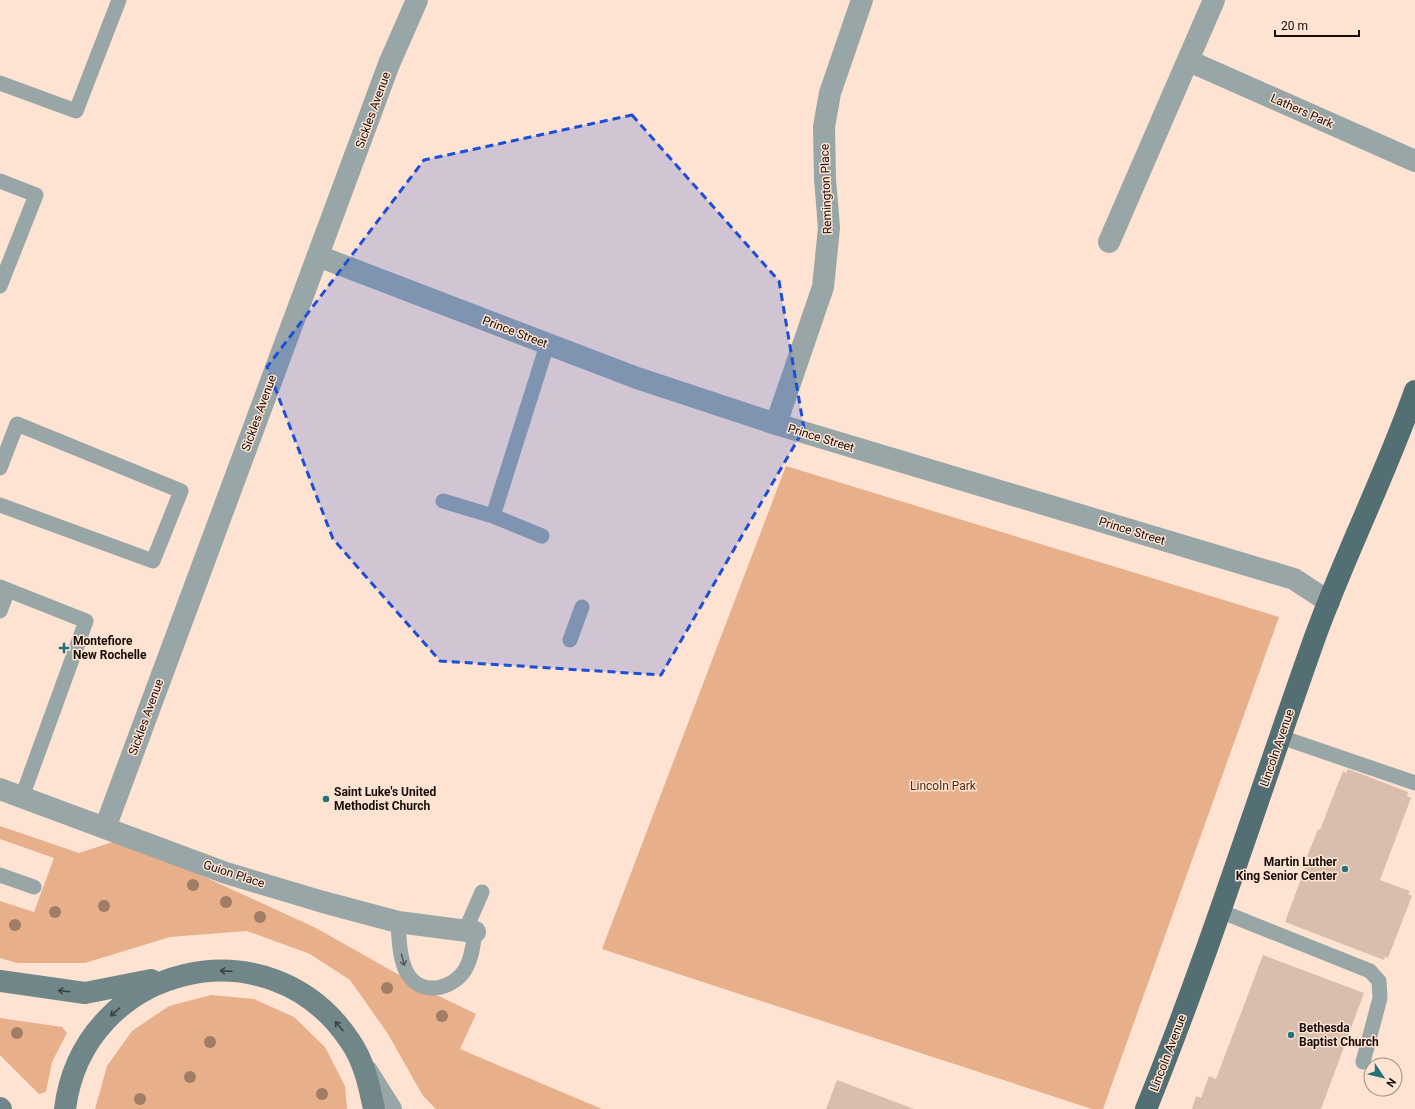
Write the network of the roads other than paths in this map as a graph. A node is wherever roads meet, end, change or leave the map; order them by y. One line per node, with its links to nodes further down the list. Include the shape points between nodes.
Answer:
1 (119, 0): 6 (lane, via 76,111)
2 (417, 0): 10 (street, Sickles Avenue, via 389,64)
3 (862, 0): 15 (street, Remington Place, via 830,93 824,127 829,228 823,287)
4 (1214, 0): 5 (street)
5 (1189, 61): 7 (street, Lathers Park); 9 (street)
6 (0, 83)
7 (1415, 161)
8 (0, 181): 11 (lane, via 36,195)
9 (1109, 242)
10 (318, 256): 12 (street, Prince Street); 30 (street, Sickles Avenue)
11 (0, 286)
12 (547, 345): 15 (street, Prince Street); 19 (lane)
13 (1415, 391): 14 (main road, Lincoln Avenue)
14 (1411, 417): 22 (main road, Lincoln Avenue)
15 (776, 424): 22 (street, Prince Street, via 1294,579)
16 (0, 468): 18 (lane, via 17,424 181,491 153,561)
17 (443, 501): 19 (lane)
18 (0, 505)
19 (493, 516): 20 (lane)
20 (542, 536)
21 (4, 589): 24 (lane); 29 (lane, via 86,621)
22 (1329, 602): 26 (main road, Lincoln Avenue)
23 (582, 607): 25 (lane)
24 (0, 612)
25 (570, 640)
26 (1281, 737): 27 (lane); 34 (main road, Lincoln Avenue)
27 (1415, 783)
28 (0, 789): 29 (street, Guion Place)
29 (22, 797): 30 (street, Guion Place)
30 (105, 828): 35 (street, Guion Place, via 226,873)
31 (0, 875): 32 (lane)
32 (34, 887)
33 (482, 892): 36 (lane)
34 (1220, 911): 39 (lane, via 1370,971 1379,981 1380,998); 44 (main road, Lincoln Avenue)
35 (398, 922): 36 (street, Guion Place); 36 (lane, one-way to 36, via 401,953 406,971 416,982 436,989 446,986 465,970 471,957)
36 (470, 932)
37 (185, 974): 38 (main road, one-way to 38, via 85,993); 40 (main road, one-way to 37, via 339,1026 324,1010 307,996 288,986 248,972 225,970); 41 (main road, one-way to 41, via 147,988 110,1015 82,1053 73,1074)
38 (0, 981)
39 (1364, 1057)
40 (360, 1059): 42 (main road); 43 (street)
41 (65, 1109)
42 (374, 1109)
43 (391, 1109)
44 (1146, 1109)

